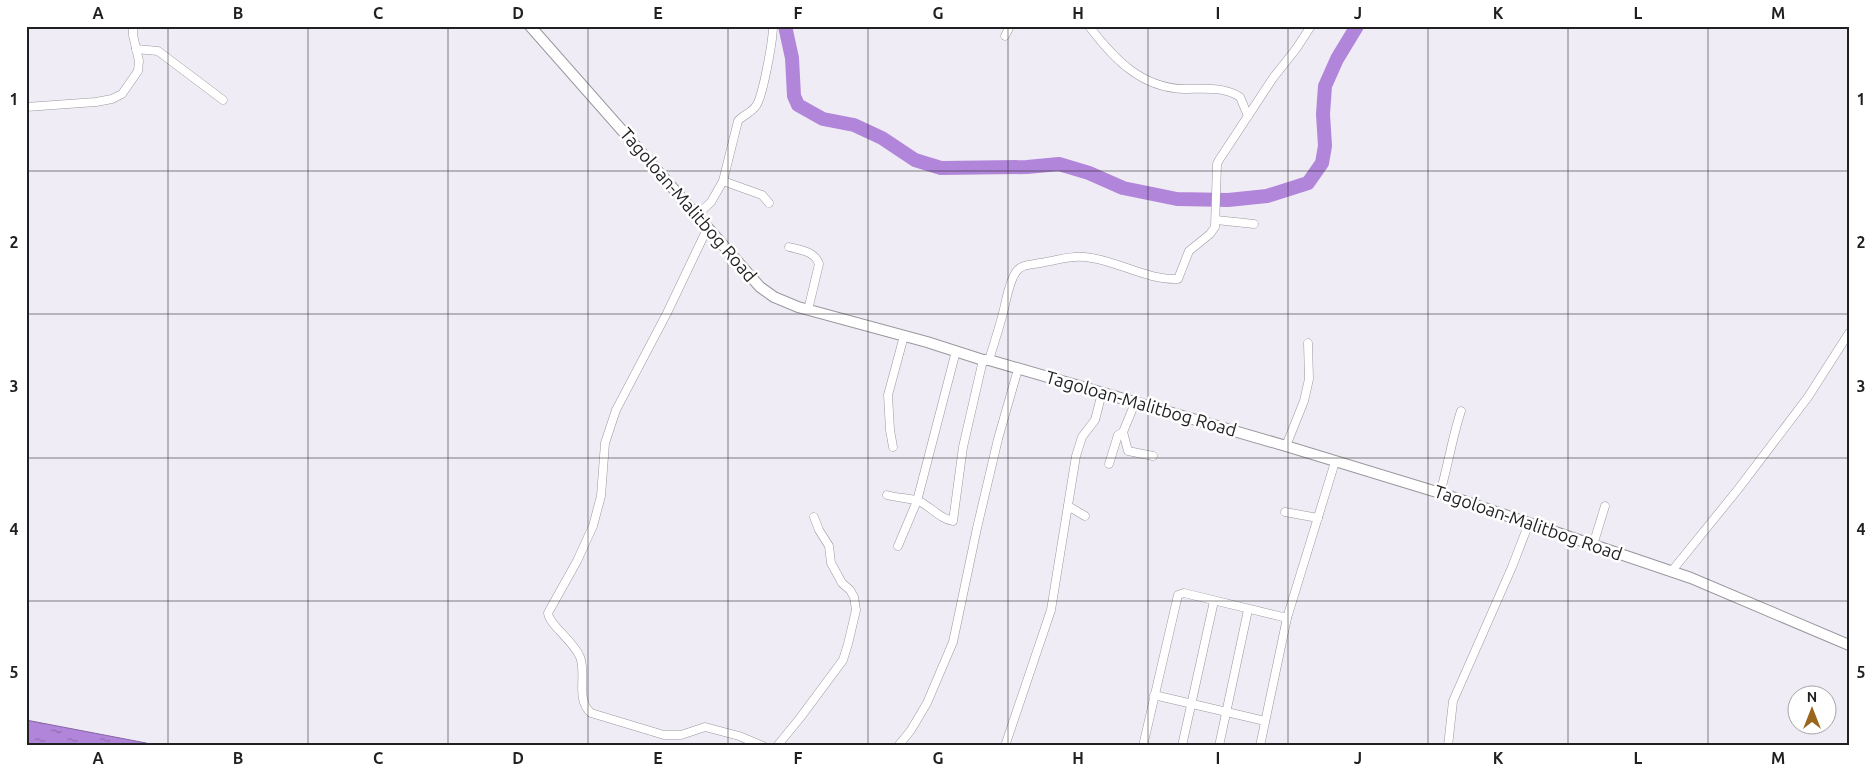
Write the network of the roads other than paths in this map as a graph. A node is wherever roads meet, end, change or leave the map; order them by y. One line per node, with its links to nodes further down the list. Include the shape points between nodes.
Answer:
1 (133, 26): 8 (street)
2 (530, 26): 14 (main road, Tagoloan-Malitbog Road)
3 (773, 26): 12 (street, via 758,104 738,121)
4 (1010, 26): 7 (street)
5 (1089, 26): 11 (street, via 1103,46 1138,76 1172,88 1224,89 1240,97)
6 (1311, 26): 11 (street)
7 (1005, 36)
8 (136, 49): 9 (street, via 158,51); 10 (street, via 138,71 122,94 112,99)
9 (223, 100)
10 (26, 107)
11 (1248, 116): 15 (street, via 1218,160)
12 (723, 181): 13 (street, via 762,195); 14 (street, via 711,202)
13 (769, 203)
14 (698, 215): 17 (main road, Tagoloan-Malitbog Road)
15 (1216, 220): 16 (street); 24 (street, via 1213,230 1189,250 1178,279 1154,277 1086,257 1020,268 1009,289)
16 (1254, 224)
17 (708, 228): 19 (main road, Tagoloan-Malitbog Road, via 760,287 774,297); 56 (street, via 616,410 605,443 601,496 593,526 548,613 550,620 569,639 581,658 583,703 591,713 664,735 676,736 705,727)
18 (789, 247): 19 (street, via 812,254 818,260)
19 (808, 310): 21 (main road, Tagoloan-Malitbog Road)
20 (1849, 333): 47 (street, via 1808,397)
21 (904, 336): 23 (main road, Tagoloan-Malitbog Road); 31 (street, via 888,395)
22 (1308, 343): 30 (street, via 1309,379)
23 (956, 351): 24 (main road, Tagoloan-Malitbog Road); 37 (street)
24 (986, 360): 25 (main road, Tagoloan-Malitbog Road); 37 (street, via 963,447 953,521)
25 (1018, 369): 26 (main road, Tagoloan-Malitbog Road); 58 (street, via 998,439 953,642 927,703)
26 (1102, 393): 27 (main road, Tagoloan-Malitbog Road); 38 (street, via 1096,420 1082,437)
27 (1135, 403): 29 (street); 30 (main road, Tagoloan-Malitbog Road)
28 (1461, 411): 35 (street)
29 (1123, 432): 32 (street, via 1128,451); 34 (street, via 1118,435)
30 (1286, 446): 33 (main road, Tagoloan-Malitbog Road)
31 (893, 448)
32 (1153, 456)
33 (1335, 462): 35 (main road, Tagoloan-Malitbog Road); 43 (street)
34 (1109, 464)
35 (1440, 493): 44 (main road, Tagoloan-Malitbog Road)
36 (887, 496): 37 (street)
37 (918, 501): 46 (street)
38 (1068, 506): 41 (street); 59 (street, via 1051,610)
39 (1605, 506): 45 (street)
40 (1285, 512): 43 (street)
41 (1085, 516)
42 (814, 517): 57 (street, via 829,546 831,563 854,597 856,610 843,660)
43 (1318, 518): 50 (street)
44 (1529, 523): 45 (main road, Tagoloan-Malitbog Road); 64 (street, via 1453,701)
45 (1593, 545): 47 (main road, Tagoloan-Malitbog Road)
46 (898, 546)
47 (1671, 572): 51 (main road, Tagoloan-Malitbog Road)
48 (1214, 601): 49 (street); 52 (street, via 1184,593 1178,595); 53 (street)
49 (1248, 610): 50 (street); 54 (street)
50 (1287, 618): 55 (street)
51 (1849, 644)
52 (1154, 695): 53 (street); 60 (street)
53 (1191, 704): 54 (street); 61 (street)
54 (1226, 712): 55 (street); 62 (street)
55 (1265, 721): 63 (street)
56 (763, 746)
57 (777, 746)
58 (898, 746)
59 (1005, 746)
60 (1143, 746)
61 (1182, 746)
62 (1219, 746)
63 (1260, 746)
64 (1448, 746)

